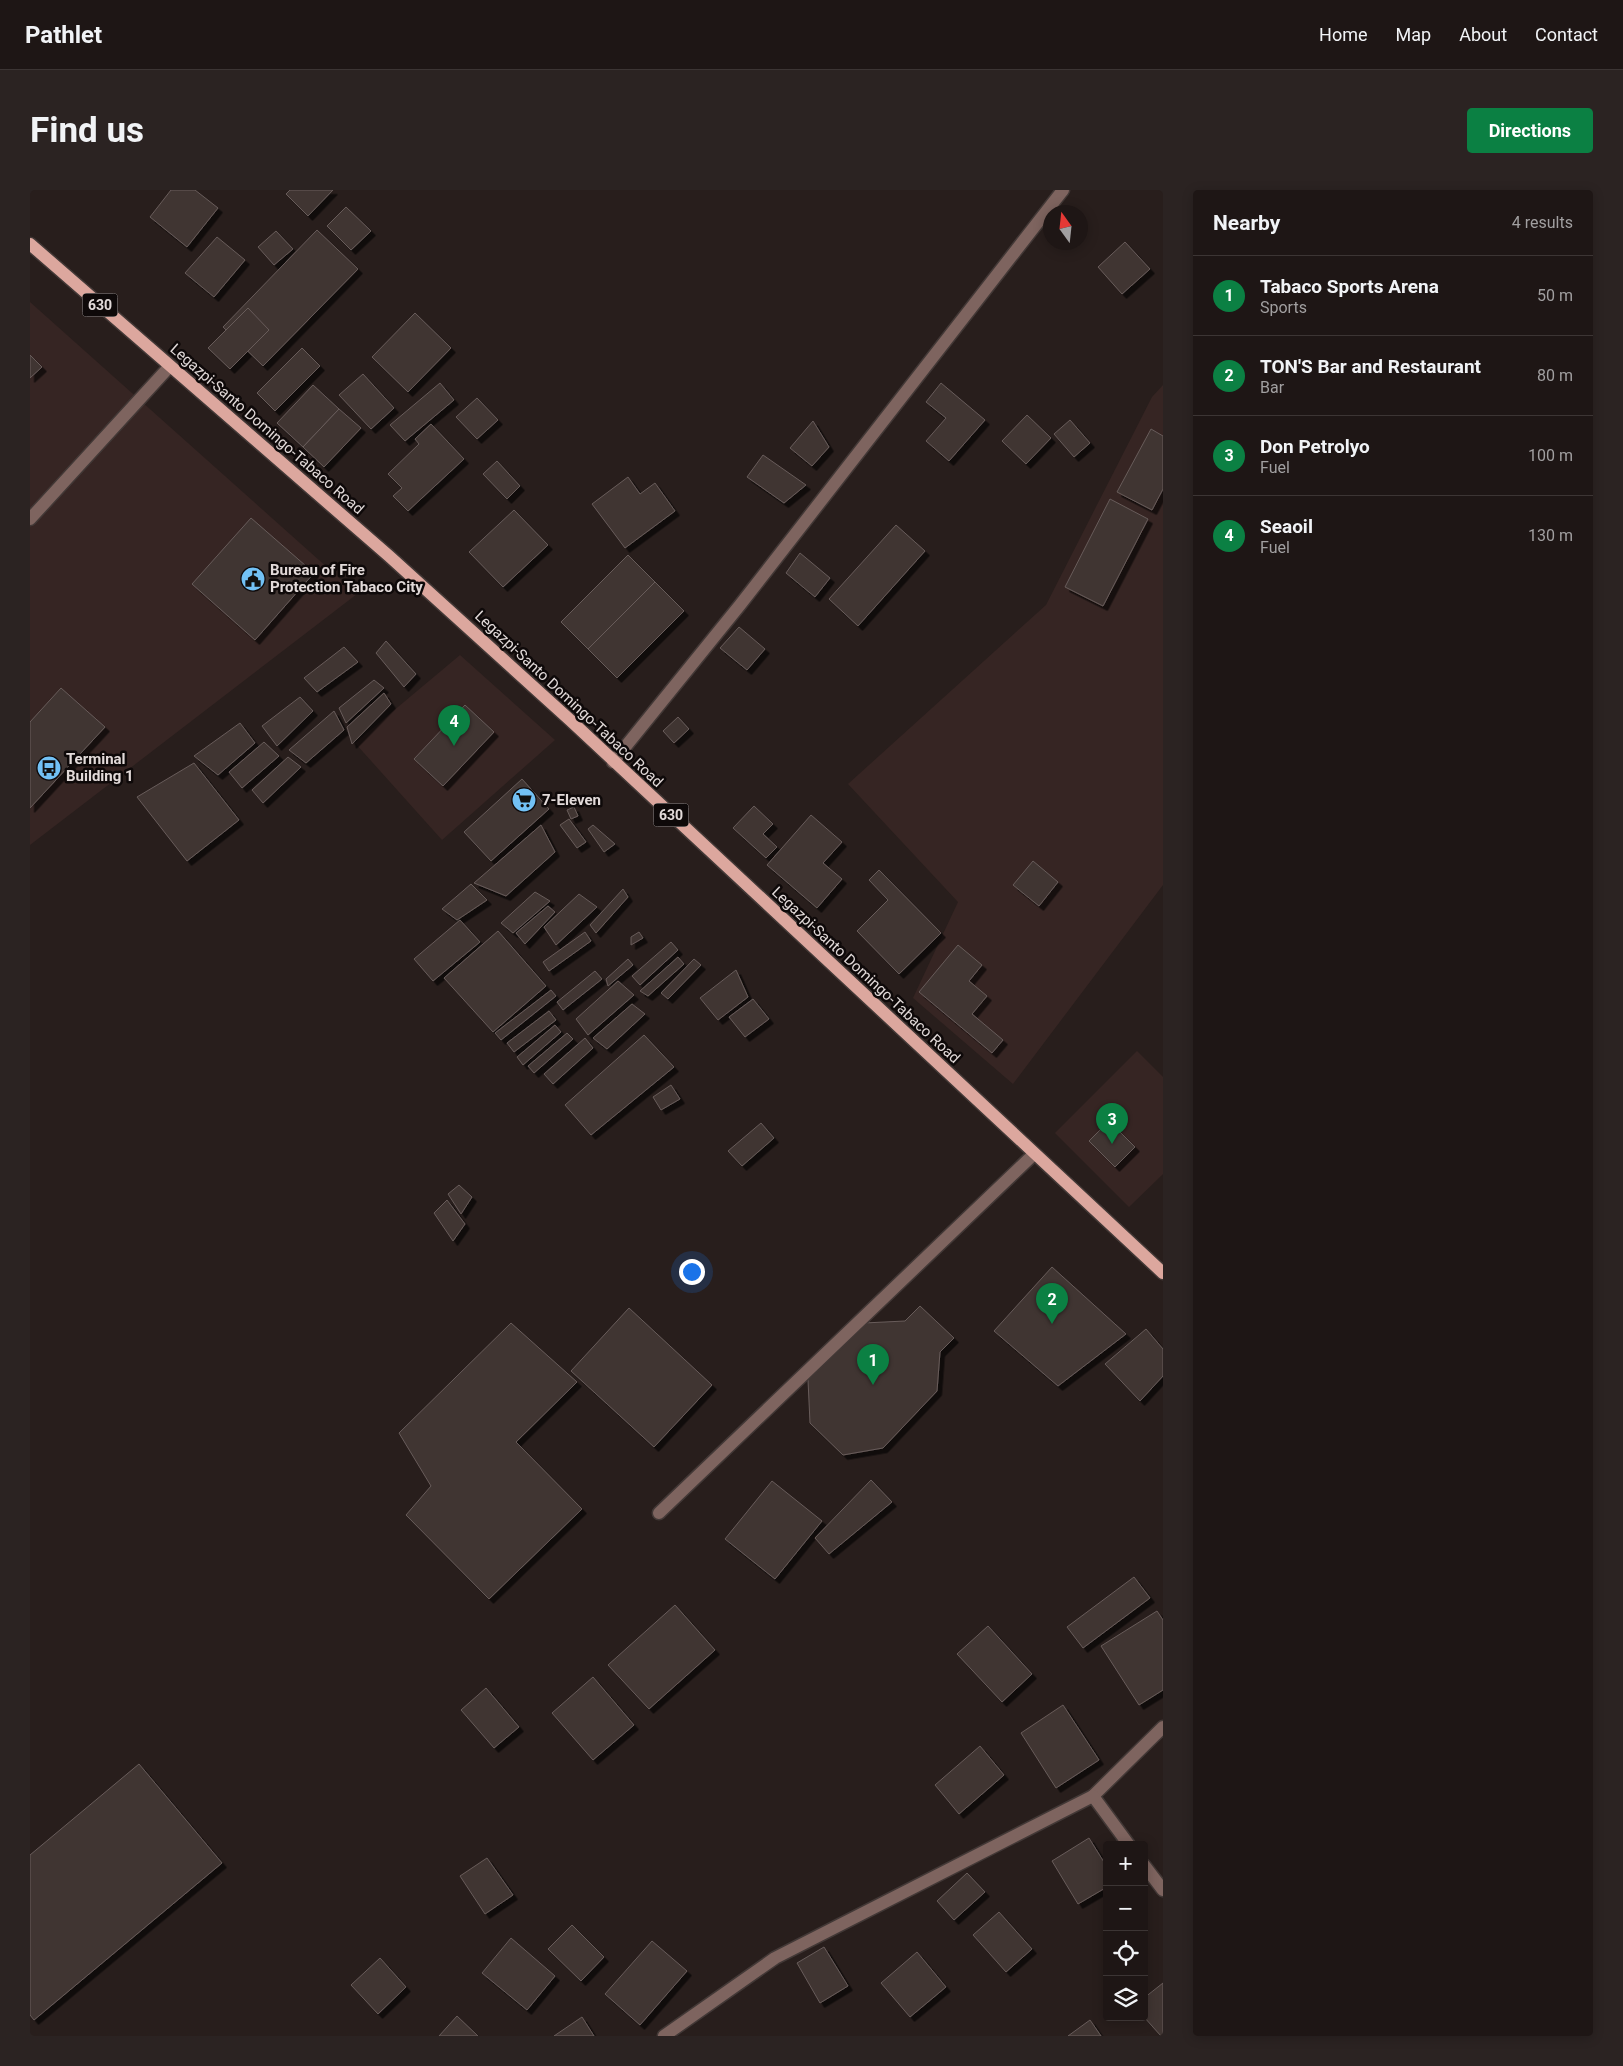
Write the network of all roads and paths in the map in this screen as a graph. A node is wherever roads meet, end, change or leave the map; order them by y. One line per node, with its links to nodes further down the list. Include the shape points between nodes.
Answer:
1 (1063, 190): 5 (street, via 746,597)
2 (30, 244): 3 (main road, Legazpi-Santo Domingo-Tabaco Road / 630)
3 (170, 366): 4 (street); 5 (main road, Legazpi-Santo Domingo-Tabaco Road / 630, via 389,556)
4 (30, 519)
5 (613, 762): 6 (main road, Legazpi-Santo Domingo-Tabaco Road / 630)
6 (1034, 1154): 7 (main road, Legazpi-Santo Domingo-Tabaco Road / 630); 8 (street)
7 (1163, 1273)
8 (659, 1513)
9 (1163, 1727): 10 (street)
10 (1093, 1796): 11 (street); 14 (street, via 775,1958)
11 (1126, 1841)
12 (1148, 1870): 13 (street)
13 (1163, 1890)
14 (664, 2036)

